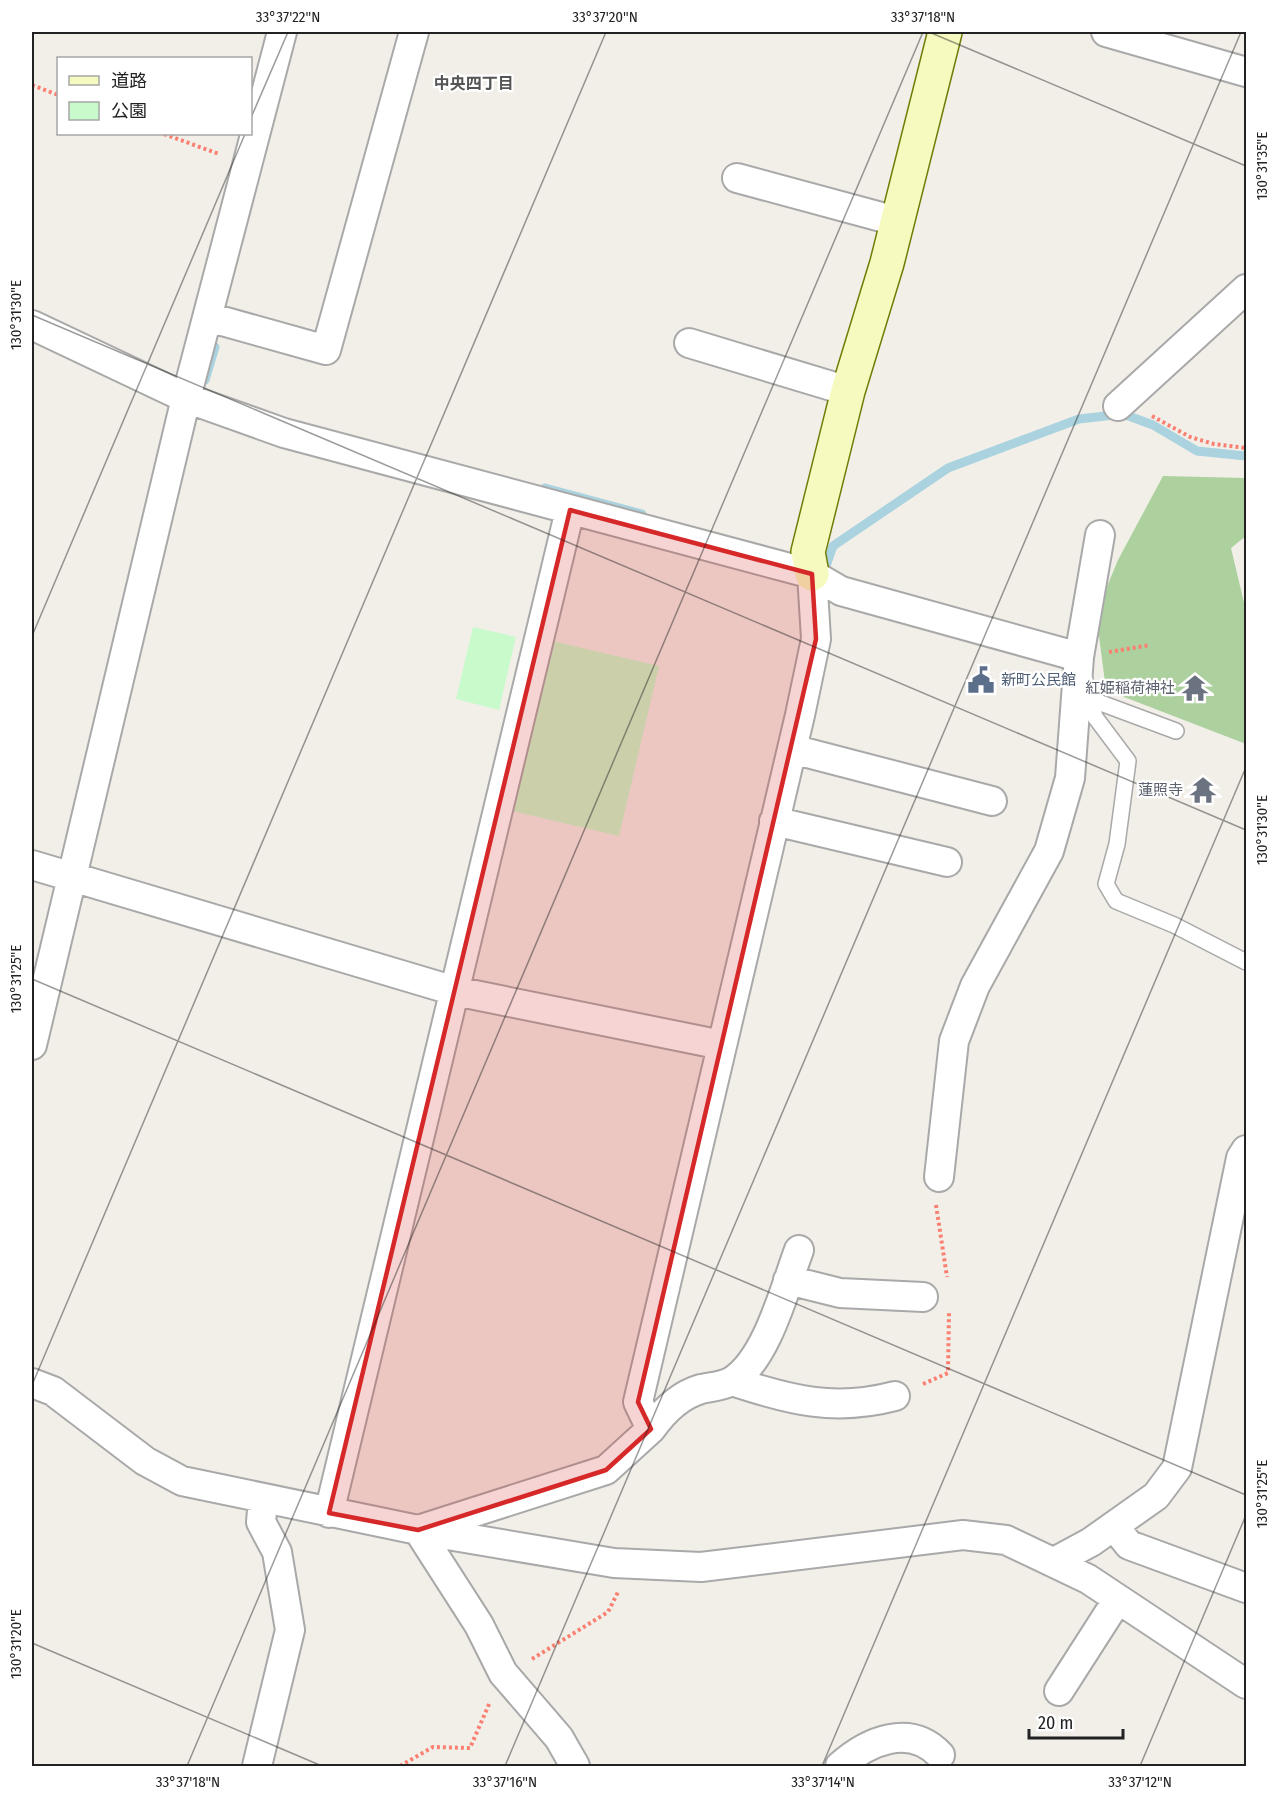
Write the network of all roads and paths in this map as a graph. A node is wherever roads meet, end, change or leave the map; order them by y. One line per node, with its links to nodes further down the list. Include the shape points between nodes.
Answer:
1 (282, 32): 9 (street)
2 (414, 32): 13 (street, via 326,350)
3 (945, 32): 11 (street)
4 (1106, 32): 5 (street)
5 (1245, 67)
6 (32, 85): 7 (path)
7 (57, 95)
8 (167, 135): 9 (path)
9 (247, 164): 13 (street)
10 (737, 178): 11 (street)
11 (896, 221): 16 (street)
12 (1246, 289): 18 (street)
13 (208, 317): 17 (street)
14 (32, 325): 17 (street)
15 (689, 343): 16 (street)
16 (848, 391): 22 (street, via 808,552)
17 (186, 398): 20 (street, via 284,433); 32 (street)
18 (1118, 406): 19 (path, via 1150,415 1190,437)
19 (1246, 448)
20 (570, 510): 22 (street); 34 (street)
21 (1100, 535): 24 (street)
22 (812, 574): 24 (street, via 841,591); 27 (street, via 816,639)
23 (1150, 645): 24 (path)
24 (1079, 657): 25 (lane); 38 (street, via 1070,778 1049,850 975,986 954,1041)
25 (1090, 699): 26 (lane); 33 (lane, via 1095,717 1128,761 1117,844 1106,884 1116,901)
26 (1176, 731)
27 (792, 749): 28 (street); 29 (street)
28 (992, 801)
29 (774, 821): 30 (street); 36 (street)
30 (947, 862)
31 (32, 865): 32 (street)
32 (72, 876): 34 (street); 35 (street)
33 (1246, 962)
34 (455, 991): 36 (street); 47 (street)
35 (32, 1045)
36 (722, 1045): 45 (street, via 638,1402)
37 (1246, 1150): 48 (street, via 1241,1158 1177,1468 1156,1496)
38 (939, 1177)
39 (799, 1250): 40 (street)
40 (788, 1280): 41 (street, via 840,1293); 42 (street, via 767,1334 752,1361)
41 (923, 1297)
42 (732, 1381): 44 (street, via 778,1396 833,1405); 45 (street, via 696,1391 663,1411)
43 (32, 1383): 46 (street, via 53,1391 128,1449 182,1481)
44 (895, 1396)
45 (651, 1429): 49 (street, via 606,1470)
46 (263, 1499): 47 (street); 58 (street, via 261,1522 278,1551 290,1630)
47 (329, 1513): 49 (street)
48 (1114, 1526): 50 (street); 52 (street, via 1129,1545)
49 (418, 1530): 51 (street); 54 (street, via 479,1625)
50 (1054, 1563): 51 (street, via 1006,1540 963,1535 701,1567); 53 (street)
51 (631, 1564): 54 (path, via 608,1612 549,1651)
52 (1246, 1588)
53 (1118, 1599): 55 (street); 56 (street)
54 (503, 1673): 59 (path, via 470,1748 433,1747); 60 (street, via 559,1738)
55 (1246, 1683)
56 (1059, 1691)
57 (940, 1755): 61 (street, via 928,1743 888,1737 859,1749)
58 (257, 1767)
59 (400, 1767)
60 (575, 1767)
61 (840, 1767)

